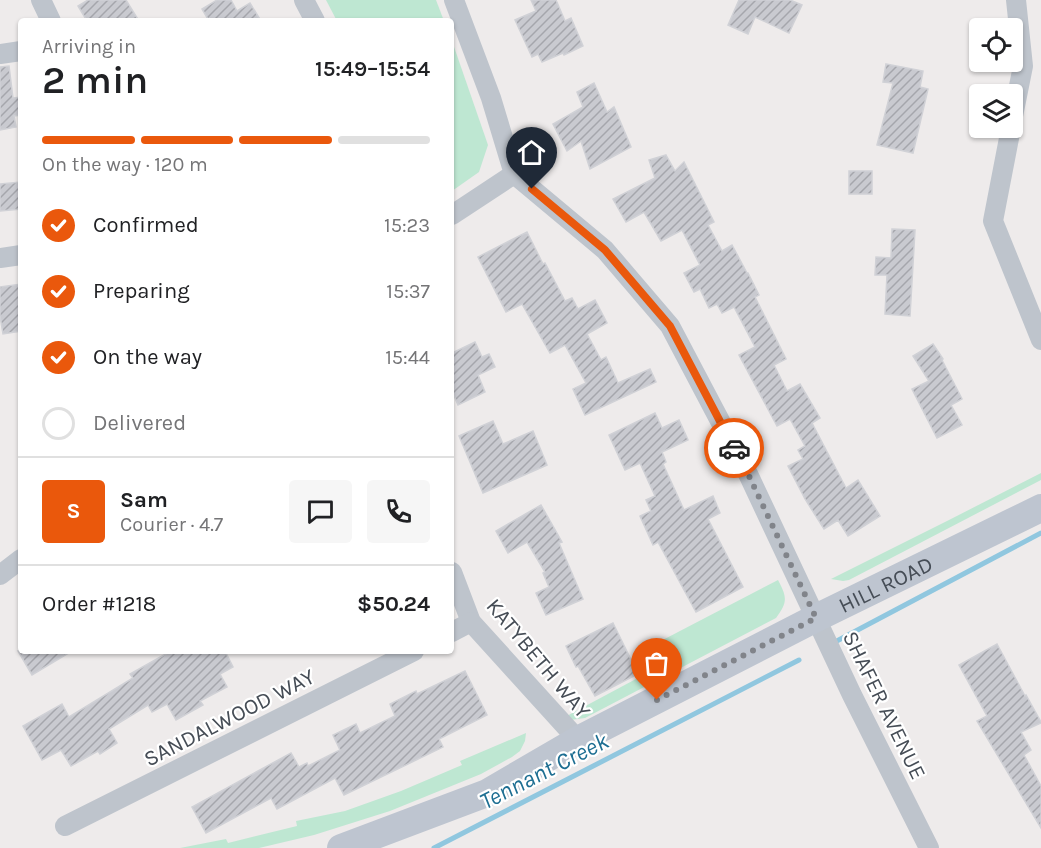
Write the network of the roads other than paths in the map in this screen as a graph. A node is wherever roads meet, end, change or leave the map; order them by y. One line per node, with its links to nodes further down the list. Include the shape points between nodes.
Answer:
1 (41, 0): 5 (street)
2 (303, 0): 6 (street)
3 (454, 0): 11 (street, via 491,98)
4 (1016, 0): 9 (street, via 1023,66)
5 (50, 18)
6 (313, 18)
7 (18, 51): 8 (street)
8 (0, 54)
9 (1019, 84)
10 (1009, 138): 15 (street, via 993,221)
11 (514, 174): 12 (street); 20 (street, SHAFER AVENUE, via 605,250 670,326 749,476)
12 (454, 214)
13 (18, 255): 14 (street)
14 (0, 258)
15 (1041, 340)
16 (1041, 508): 20 (main road, HILL ROAD)
17 (18, 561): 18 (street)
18 (0, 575)
19 (454, 577): 21 (street, KATYBETH WAY)
20 (816, 618): 24 (main road, HILL ROAD); 27 (street, SHAFER AVENUE)
21 (471, 622): 22 (street); 24 (street, KATYBETH WAY)
22 (454, 631)
23 (408, 654): 25 (street, SANDALWOOD WAY)
24 (578, 740): 26 (main road, HILL ROAD, via 487,793)
25 (65, 826)
26 (341, 848)
27 (929, 848)

